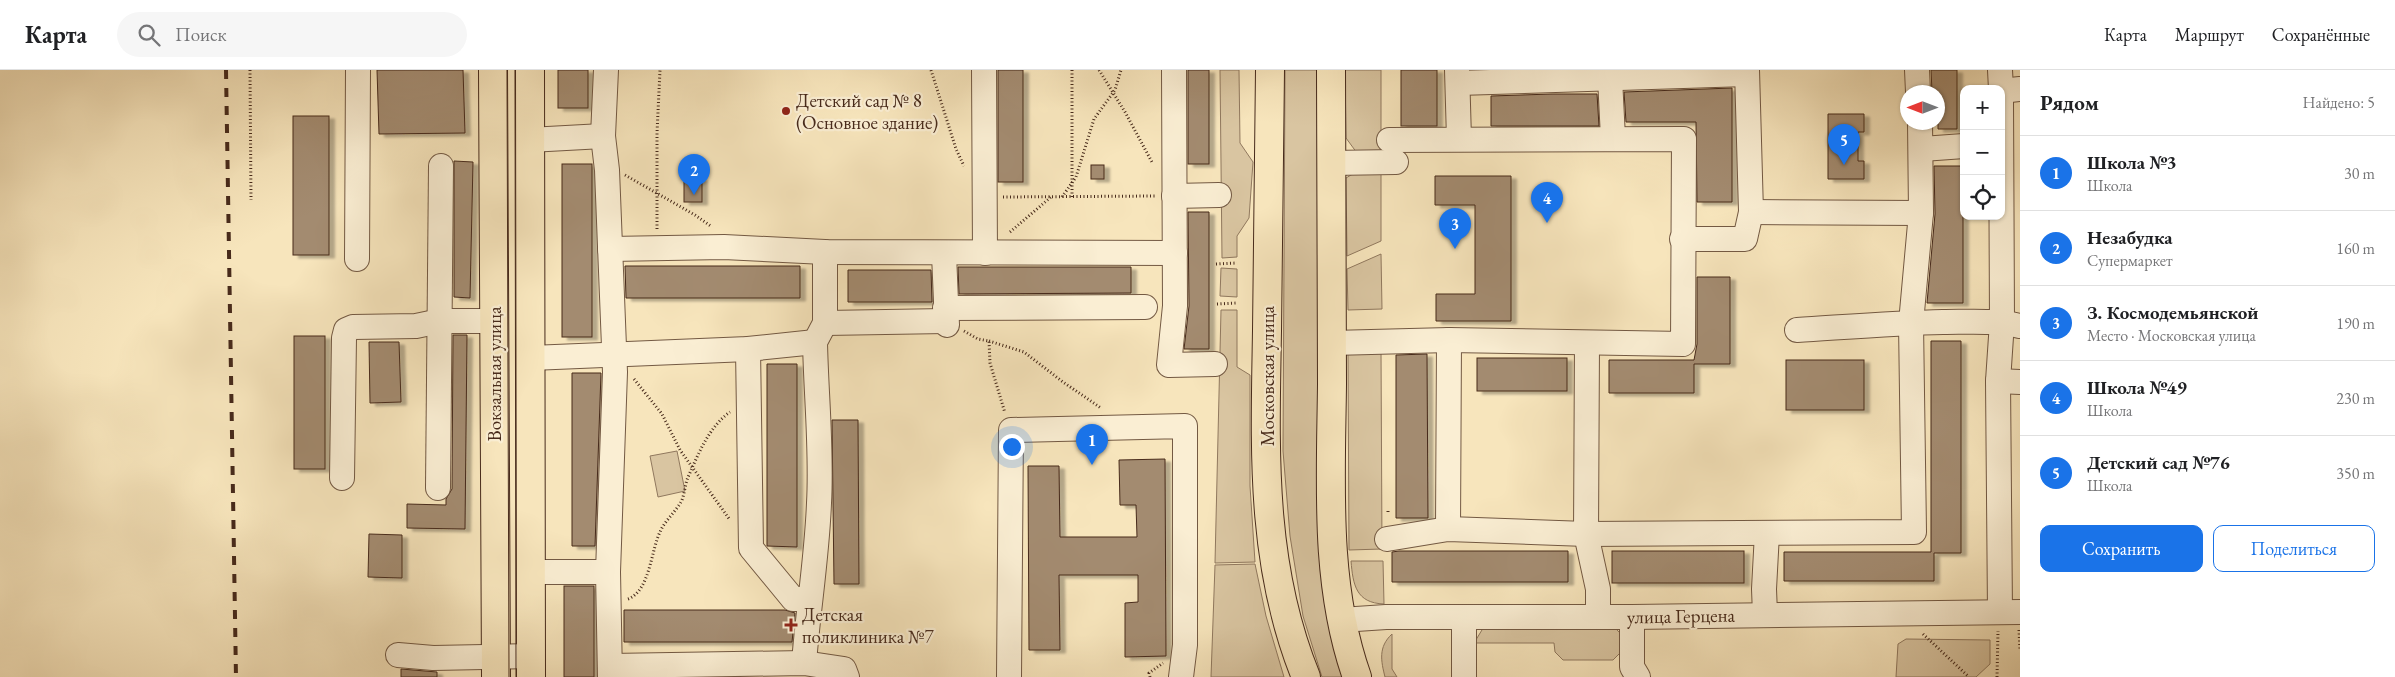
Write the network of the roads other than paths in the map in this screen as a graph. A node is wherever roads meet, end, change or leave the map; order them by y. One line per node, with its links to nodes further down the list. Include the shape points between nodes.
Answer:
1 (358, 70): 41 (street)
2 (493, 70): 43 (main road, Вокзальная улица)
3 (530, 70): 22 (main road, Вокзальная улица)
4 (606, 70): 20 (street)
5 (984, 70): 38 (street)
6 (1174, 70): 32 (street)
7 (1270, 70): 81 (main road, Московская улица, via 1266,375 1268,520 1284,612)
8 (1331, 70): 29 (main road)
9 (1917, 70): 14 (street)
10 (2000, 70): 15 (street)
11 (1747, 72): 12 (street); 33 (street)
12 (1609, 74): 13 (street); 21 (street)
13 (1458, 76): 24 (street)
14 (1918, 85)
15 (2001, 85)
16 (2020, 89): 17 (street)
17 (2005, 90)
18 (2005, 127): 26 (street)
19 (1921, 130): 27 (street)
20 (603, 136): 22 (street); 36 (street)
21 (1613, 138): 24 (street); 35 (street, via 1684,139)
22 (530, 140): 54 (main road, Вокзальная улица)
23 (1389, 140): 24 (street)
24 (1459, 140)
25 (1960, 146): 27 (street)
26 (2008, 147): 47 (street)
27 (1922, 149): 34 (street)
28 (1396, 162): 29 (street)
29 (1332, 163): 51 (main road)
30 (441, 166): 44 (street)
31 (1219, 195): 32 (street)
32 (1174, 196): 39 (street)
33 (1751, 212): 34 (street); 35 (street, via 1745,239)
34 (1921, 212): 46 (street)
35 (1682, 239): 52 (street, via 1683,344)
36 (610, 249): 37 (street, via 724,247); 55 (street)
37 (825, 252): 40 (street); 49 (street)
38 (985, 253): 39 (street); 40 (street)
39 (1175, 253): 56 (street, via 1175,306 1169,365)
40 (944, 254): 45 (street)
41 (357, 258)
42 (1145, 307): 45 (street)
43 (494, 320): 44 (street); 75 (main road, Вокзальная улица)
44 (440, 321): 58 (street, via 416,326 353,327 346,330); 59 (street)
45 (946, 321): 49 (street)
46 (1911, 323): 47 (street); 48 (street); 61 (street, via 1914,532)
47 (2011, 324): 57 (street)
48 (1797, 330)
49 (820, 333): 53 (street); 66 (street, via 820,501 816,564)
50 (1449, 340): 51 (street); 52 (street); 60 (street)
51 (1332, 342): 71 (main road, via 1332,494 1336,586)
52 (1587, 343): 62 (street)
53 (748, 349): 55 (street); 66 (street, via 751,548 793,599)
54 (531, 358): 55 (street); 64 (main road, Вокзальная улица)
55 (615, 363): 65 (street)
56 (1215, 364)
57 (2009, 381): 72 (street)
58 (342, 478)
59 (438, 488)
60 (1448, 529): 62 (street); 63 (street)
61 (1767, 532): 62 (street); 67 (street)
62 (1586, 534): 68 (street, via 1598,588)
63 (1387, 538)
64 (530, 572): 65 (street); 76 (main road, Вокзальная улица)
65 (608, 572): 77 (street)
66 (809, 599): 74 (street)
67 (1765, 614): 69 (street, улица Герцена); 72 (street, улица Герцена)
68 (1598, 617): 69 (street, улица Герцена); 70 (street, улица Герцена)
69 (1632, 617): 84 (street, via 1632,667)
70 (1464, 618): 71 (street, улица Герцена); 83 (street)
71 (1341, 620): 82 (main road)
72 (2009, 621)
73 (398, 655): 75 (street)
74 (804, 664): 77 (street); 78 (street, via 844,669)
75 (496, 666): 76 (street)
76 (531, 666)
77 (610, 672)
78 (847, 677)
79 (1009, 677): 80 (street, via 1011,430 1185,426 1185,645)
80 (1181, 677)
81 (1306, 677)
82 (1357, 677)
83 (1464, 677)
84 (1638, 677)

